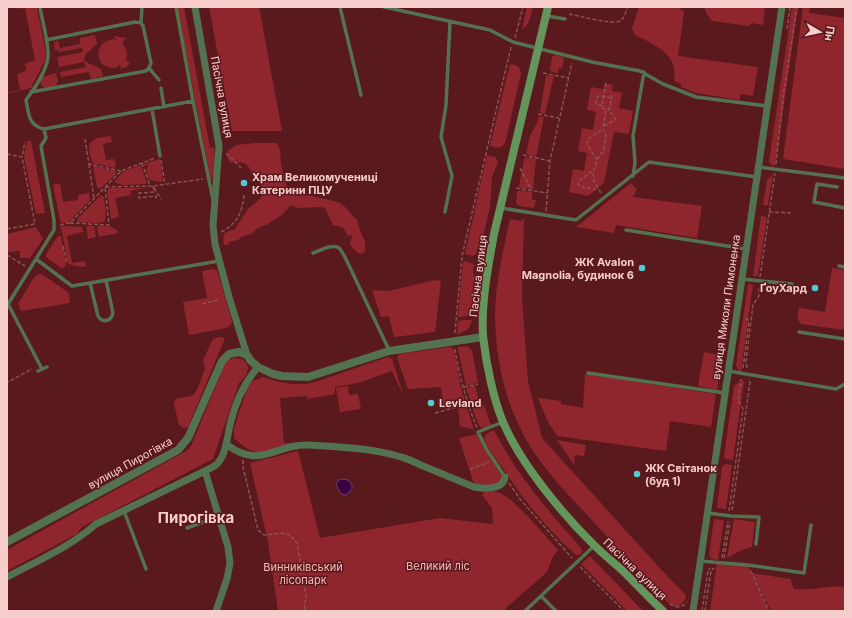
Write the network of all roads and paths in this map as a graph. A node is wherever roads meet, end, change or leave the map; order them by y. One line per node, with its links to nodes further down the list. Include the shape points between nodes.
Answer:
1 (40, 7): 16 (lane)
2 (142, 7): 15 (lane)
3 (176, 7): 30 (lane)
4 (195, 7): 42 (street, Пасічна вулиця)
5 (340, 7): 28 (lane)
6 (384, 7): 14 (lane)
7 (523, 7): 17 (path)
8 (627, 7): 12 (path, via 624,16 610,22)
9 (782, 7): 33 (street, вулиця Миколи Пимоненка)
10 (797, 7): 54 (path)
11 (547, 11): 13 (lane); 18 (main road, Пасічна вулиця)
12 (569, 14)
13 (565, 19)
14 (450, 22): 17 (lane, via 490,30); 76 (lane, via 446,105 441,137 452,176)
15 (141, 23): 16 (lane, via 135,22); 20 (lane)
16 (46, 40): 27 (lane, via 47,63)
17 (513, 42): 18 (lane); 106 (path, via 462,256)
18 (538, 49): 19 (lane); 75 (main road, Пасічна вулиця)
19 (573, 57): 21 (lane); 23 (path)
20 (149, 68): 24 (lane); 27 (lane, via 146,71)
21 (644, 72): 33 (lane, via 663,84 696,97); 57 (lane, via 633,136)
22 (543, 73): 23 (path)
23 (569, 78): 37 (path)
24 (159, 80)
25 (606, 83): 29 (path)
26 (161, 88): 31 (lane)
27 (31, 92): 38 (lane, via 26,100 30,121)
28 (361, 94)
29 (604, 96): 32 (path); 32 (path, via 597,97 596,104); 35 (path, via 612,96 610,107)
30 (193, 101): 31 (lane); 73 (lane)
31 (164, 106): 34 (lane)
32 (602, 106): 35 (path)
33 (768, 106): 51 (street, вулиця Миколи Пимоненка)
34 (152, 109): 38 (lane); 45 (lane)
35 (607, 109): 39 (path); 39 (path, via 615,120)
36 (538, 114): 37 (path)
37 (560, 118): 48 (path)
38 (44, 128): 89 (lane, via 46,138 41,146 54,230)
39 (603, 128): 47 (path, via 606,135 604,150); 47 (path, via 588,139 587,144)
40 (85, 139): 50 (path)
41 (25, 142): 46 (path)
42 (220, 146): 52 (path); 73 (street, Пасічна вулиця)
43 (7, 154): 46 (path)
44 (523, 155): 48 (path)
45 (160, 156): 49 (path); 61 (path)
46 (22, 157): 82 (path, via 35,224)
47 (597, 160): 56 (path)
48 (550, 161): 68 (path)
49 (142, 163): 55 (path); 62 (path)
50 (89, 164): 55 (path); 70 (path)
51 (758, 167): 54 (lane); 58 (street, вулиця Миколи Пимоненка)
52 (241, 168)
53 (520, 168): 67 (path)
54 (775, 169): 59 (lane); 77 (path)
55 (121, 171): 64 (path)
56 (593, 171): 56 (path, via 580,180 579,186 599,190 594,181)
57 (633, 176): 58 (lane, via 649,162); 79 (lane, via 576,220)
58 (757, 177): 86 (street, вулиця Миколи Пимоненка)
59 (845, 178)
60 (203, 179): 61 (path)
61 (166, 185): 63 (path)
62 (150, 186): 63 (path); 64 (path)
63 (153, 186): 71 (path); 72 (path, via 154,192 139,193 139,198 156,196)
64 (105, 187): 70 (path); 80 (path, via 109,224)
65 (837, 187): 74 (lane, via 817,184 814,202)
66 (516, 188): 67 (path)
67 (532, 191): 68 (path)
68 (548, 193): 79 (path)
69 (244, 195): 84 (path, via 243,206 230,228)
70 (94, 199): 80 (path)
71 (161, 199)
72 (156, 200)
73 (214, 207): 84 (street, Пасічна вулиця)
74 (845, 207)
75 (500, 208): 79 (lane); 104 (main road, Пасічна вулиця, via 488,269)
76 (445, 212)
77 (769, 212): 78 (path); 97 (path)
78 (793, 213)
79 (546, 216)
80 (70, 223): 81 (path)
81 (60, 226)
82 (7, 229)
83 (626, 230): 86 (lane)
84 (214, 236): 90 (street, Пасічна вулиця)
85 (63, 246): 91 (path)
86 (746, 249): 95 (street, вулиця Миколи Пимоненка)
87 (313, 253): 107 (lane, via 331,247 340,249)
88 (7, 255): 92 (path)
89 (36, 259): 98 (lane, via 72,286); 112 (lane, via 8,304)
90 (219, 261): 96 (lane); 108 (street, Пасічна вулиця)
91 (67, 263)
92 (26, 266)
93 (839, 266): 94 (lane)
94 (845, 267)
95 (742, 279): 97 (lane); 114 (street, вулиця Миколи Пимоненка)
96 (106, 280): 98 (lane); 98 (lane, via 113,313 106,321 98,316)
97 (759, 282): 99 (lane); 117 (path, via 759,296 753,305 746,361)
98 (90, 283)
99 (792, 284)
100 (219, 300): 101 (path)
101 (202, 304)
102 (744, 315): 113 (path, via 749,321)
103 (799, 332): 105 (lane)
104 (483, 337): 106 (street); 126 (main road, Пасічна вулиця, via 492,388)
105 (845, 339)
106 (455, 340): 107 (street); 122 (path)
107 (389, 351): 111 (street, via 308,377 282,376)
108 (246, 355): 111 (street); 140 (street, вулиця Пирогівка, via 234,352 222,361 188,438 178,450)
109 (36, 367): 119 (path, via 8,382)
110 (47, 367): 112 (lane)
111 (258, 367): 128 (street, via 242,389)
112 (42, 369): 115 (lane)
113 (743, 370)
114 (728, 371): 117 (lane); 123 (street, вулиця Миколи Пимоненка)
115 (38, 372)
116 (588, 373): 123 (lane)
117 (749, 375): 121 (lane, via 836,389); 137 (path)
118 (742, 378): 137 (path, via 738,400 743,409)
119 (7, 379)
120 (478, 384): 122 (path)
121 (845, 384)
122 (464, 388): 124 (path)
123 (725, 393): 135 (street, вулиця Миколи Пимоненка)
124 (468, 404): 125 (path); 127 (path)
125 (435, 413)
126 (503, 422): 127 (lane); 142 (main road, Пасічна вулиця, via 514,445 543,488)
127 (478, 432): 130 (lane)
128 (226, 444): 129 (street); 132 (street, via 216,464)
129 (245, 455): 133 (street, via 263,455 293,446 308,445 373,451 402,457 474,487 500,486); 154 (path, via 243,466 258,530 264,535 290,534 297,543 306,597)
130 (494, 460): 131 (path); 133 (lane)
131 (470, 469)
132 (205, 471): 134 (street); 136 (street)
133 (505, 477): 145 (path, via 520,499)
134 (124, 511): 148 (lane); 149 (street, via 96,524 40,560)
135 (707, 513): 137 (lane); 143 (street, вулиця Миколи Пимоненка)
136 (219, 516): 139 (lane); 153 (street, via 230,563)
137 (730, 516): 141 (lane, via 759,517); 144 (path); 146 (path, via 722,560)
138 (811, 524): 147 (lane, via 804,573)
139 (187, 528)
140 (7, 542)
141 (756, 544)
142 (594, 546): 145 (lane); 158 (main road, Пасічна вулиця)
143 (700, 561): 146 (lane); 159 (street, вулиця Миколи Пимоненка)
144 (724, 561)
145 (576, 563): 150 (lane); 157 (path)
146 (718, 564): 147 (lane); 160 (path, via 712,565 708,571)
147 (748, 565): 161 (path)
148 (146, 569)
149 (7, 577)
150 (541, 596): 155 (lane); 156 (lane)
151 (687, 602): 152 (path, via 678,607)
152 (670, 604)
153 (216, 611)
154 (304, 611)
155 (525, 611)
156 (556, 611)
157 (624, 611)
158 (663, 611)
159 (693, 611)
160 (703, 611)
161 (769, 611)

